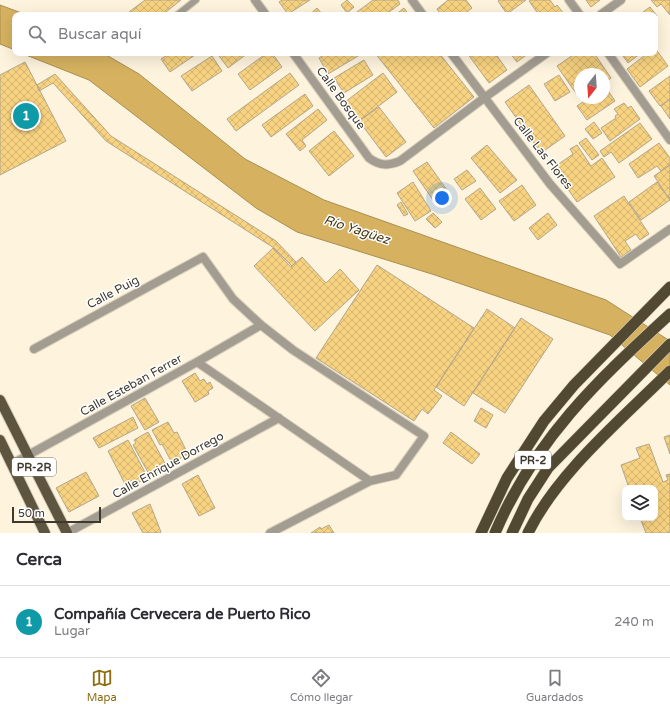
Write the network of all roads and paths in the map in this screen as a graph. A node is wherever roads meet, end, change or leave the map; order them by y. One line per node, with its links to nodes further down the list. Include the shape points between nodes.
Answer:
1 (196, 0): 6 (lane)
2 (255, 0): 7 (street)
3 (412, 0): 8 (street)
4 (569, 0): 9 (street)
5 (621, 0): 10 (street)
6 (181, 12)
7 (264, 12)
8 (421, 12)
9 (578, 12)
10 (604, 12)
11 (295, 56): 15 (street, Calle Bosque, via 369,158 382,165 400,161)
12 (453, 56): 15 (street, Calle Las Flores)
13 (543, 56): 15 (street)
14 (610, 56): 16 (street)
15 (484, 98): 17 (street, Calle Las Flores, via 550,184 620,264)
16 (670, 140)
17 (670, 229)
18 (670, 287): 34 (highway, via 574,385 544,421 507,478)
19 (670, 314): 35 (highway, PR-2, via 585,396 553,433 516,490)
20 (261, 325): 22 (street, Calle Puig, via 233,299 203,257); 23 (street, Calle Esteban Ferrer); 30 (street, via 293,350 424,436 396,475)
21 (670, 344): 36 (highway, PR-2, via 548,468 528,499)
22 (34, 349)
23 (196, 362): 26 (street); 28 (street, Calle Esteban Ferrer)
24 (670, 371): 37 (highway, via 581,460 540,512)
25 (0, 400): 28 (main road, PR-2R)
26 (279, 418): 30 (street); 32 (street, Calle Enrique Dorrego)
27 (0, 440): 29 (main road, PR-2R)
28 (28, 456): 29 (street, Calle Esteban Ferrer); 32 (main road, PR-2R)
29 (12, 464): 31 (main road, PR-2R)
30 (370, 481): 33 (street)
31 (45, 533)
32 (67, 533)
33 (270, 533)
34 (482, 533)
35 (495, 533)
36 (512, 533)
37 (528, 533)

